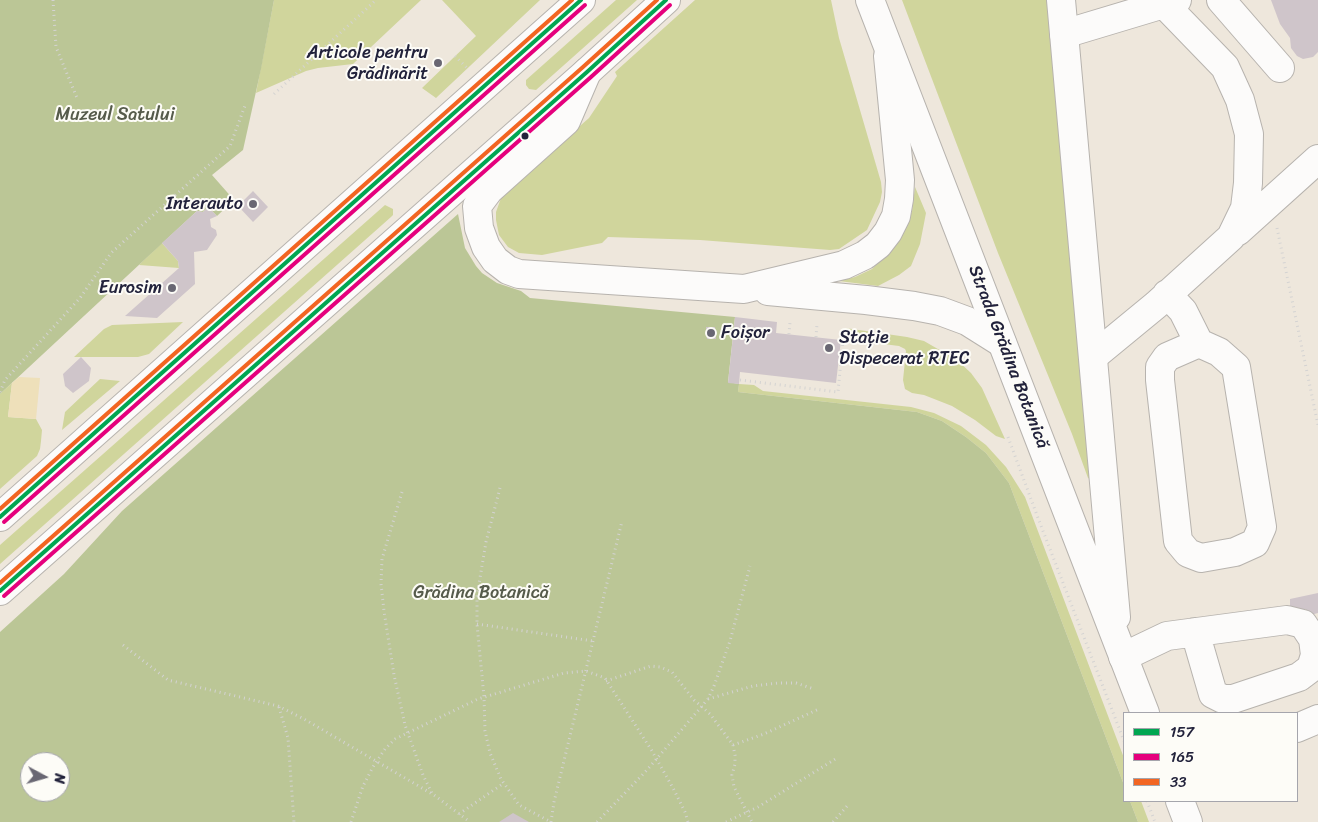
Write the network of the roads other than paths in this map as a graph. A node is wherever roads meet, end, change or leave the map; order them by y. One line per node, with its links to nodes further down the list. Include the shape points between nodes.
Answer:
1 (582, 0): 20 (main road)
2 (666, 0): 10 (main road)
3 (870, 0): 8 (main road, Strada Grădina Botanică)
4 (1061, 0): 7 (main road)
5 (1221, 0): 9 (main road)
6 (1171, 2): 7 (main road); 14 (main road, via 1226,67 1240,100 1249,134 1246,208)
7 (1064, 34): 19 (main road)
8 (886, 40): 15 (main road, via 900,180 896,216 888,232 865,255 844,264); 17 (main road, Strada Grădina Botanică)
9 (1280, 68)
10 (587, 72): 12 (main road); 13 (main road, via 566,121 490,190)
11 (1318, 159): 14 (main road)
12 (485, 163): 13 (main road); 21 (main road)
13 (477, 206): 15 (main road, via 479,228 486,247 495,260 519,274)
14 (1231, 237): 16 (main road)
15 (744, 289): 17 (main road, via 940,311 967,320)
16 (1167, 294): 18 (main road, via 1183,311); 19 (main road)
17 (1002, 343): 23 (main road, Strada Grădina Botanică)
18 (1199, 343): 18 (main road, via 1219,352 1236,367 1262,527 1255,543 1235,552 1201,558 1188,553 1178,541 1160,380 1160,367 1166,356)
19 (1094, 356): 23 (main road)
20 (0, 517)
21 (0, 592)
22 (1195, 632): 23 (main road, via 1167,636)
23 (1121, 653): 24 (main road, Strada Grădina Botanică)
24 (1145, 712)
25 (1318, 719): 26 (main road)
26 (1298, 728)
27 (1180, 802): 28 (main road)
28 (1188, 822)

